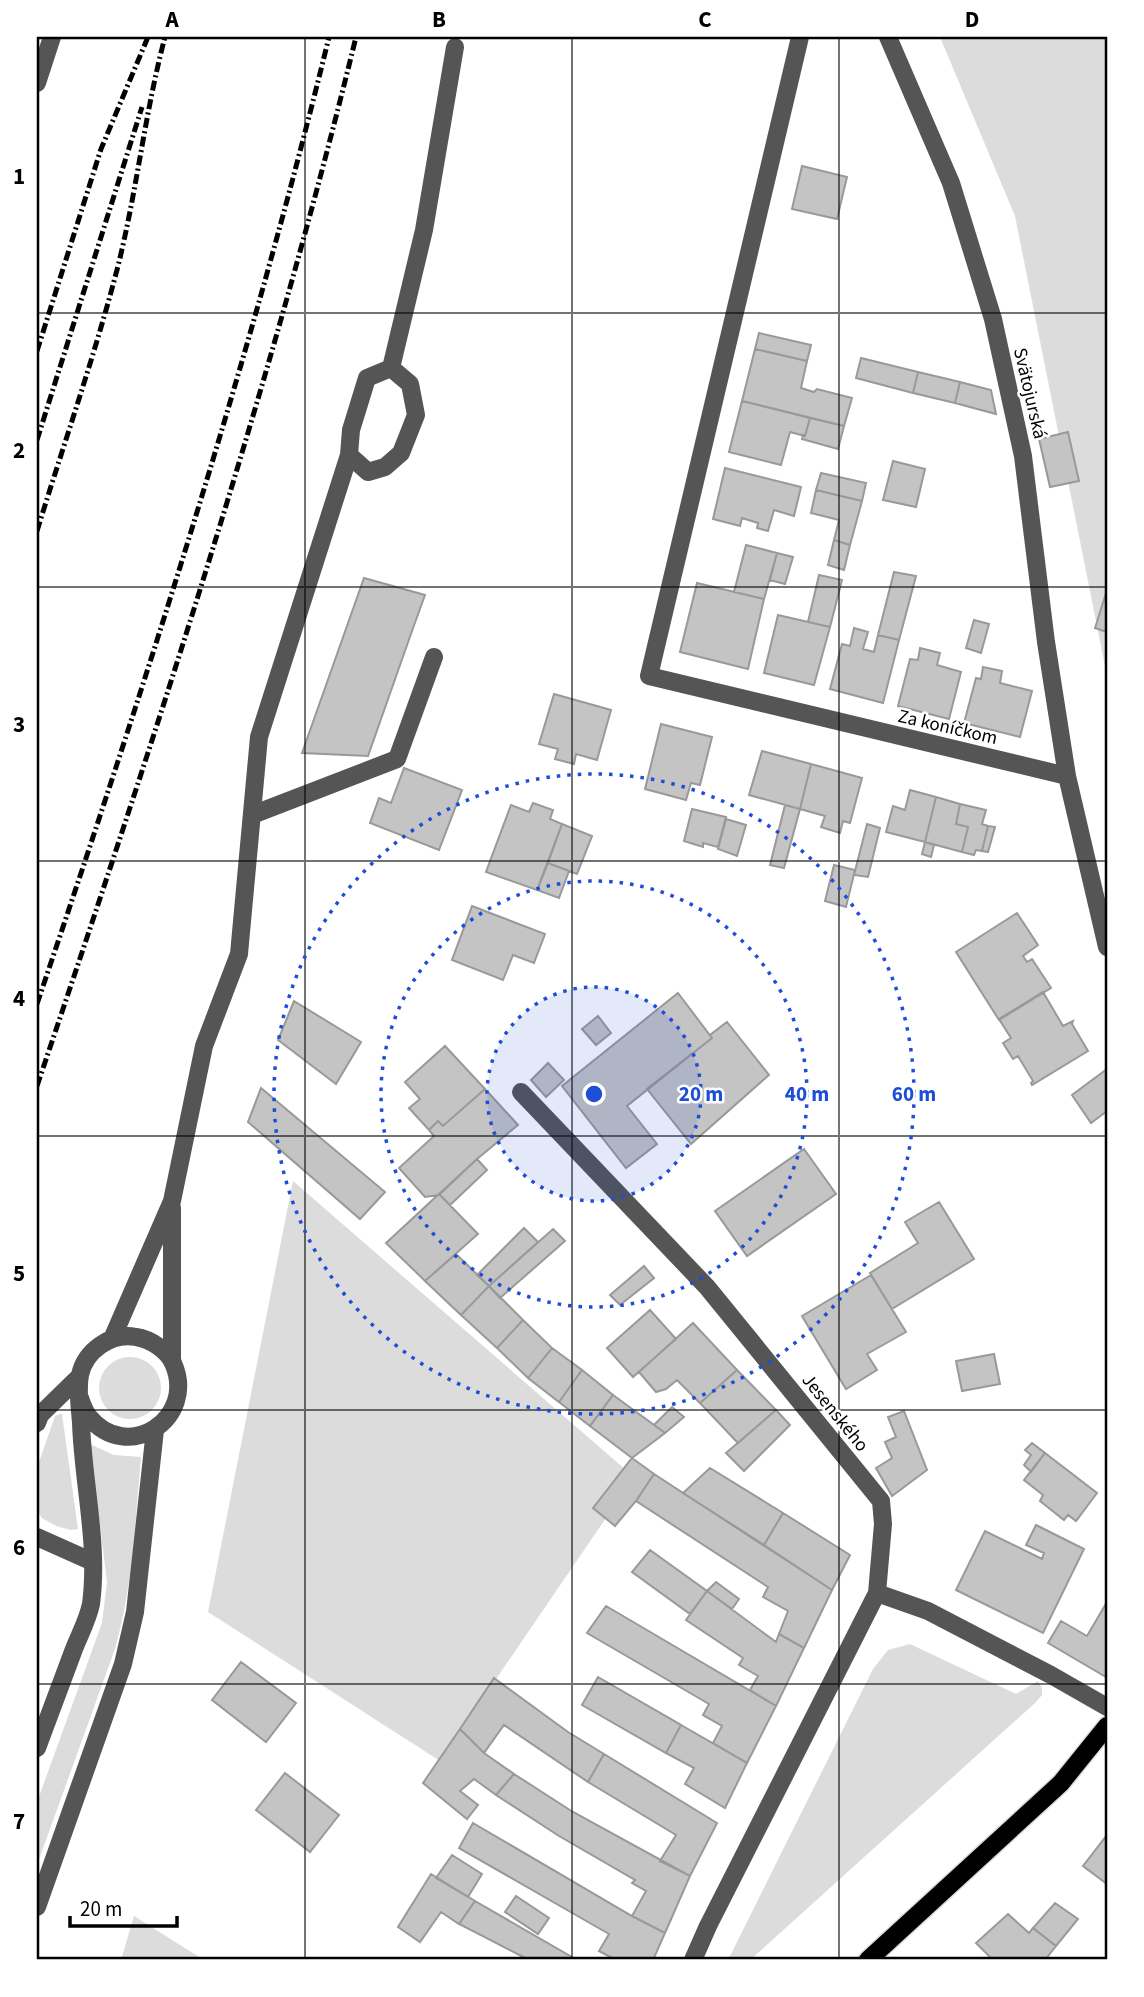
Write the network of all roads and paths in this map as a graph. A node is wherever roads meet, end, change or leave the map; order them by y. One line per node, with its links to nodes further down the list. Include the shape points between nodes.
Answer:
1 (52, 37): 5 (street)
2 (800, 37): 9 (street, Za koníčkom, via 649,676)
3 (888, 37): 9 (street, Svätojurská, via 951,183 993,319 1023,456)
4 (455, 47): 6 (street, via 424,230)
5 (37, 83)
6 (391, 368): 7 (street, via 367,378 351,430); 7 (street, via 410,384 416,415 401,453 385,467 368,472)
7 (349, 455): 10 (street, via 259,737)
8 (434, 657): 10 (street, via 397,759)
9 (1067, 776): 11 (street)
10 (252, 815): 13 (street, via 239,954 204,1046)
11 (1107, 947)
12 (521, 1092): 22 (street, Jesenského, via 707,1287 881,1502)
13 (172, 1201): 14 (street); 15 (street)
14 (111, 1339): 15 (street, via 134,1336 156,1344); 16 (street, via 85,1360)
15 (172, 1360): 19 (street, via 179,1379 178,1399)
16 (80, 1376): 17 (street); 18 (street)
17 (80, 1398): 19 (street, via 87,1415 118,1436 137,1437); 21 (street)
18 (37, 1423)
19 (155, 1430): 26 (street, via 135,1612 123,1664)
20 (37, 1537): 21 (street)
21 (93, 1562): 25 (street, via 90,1606)
22 (877, 1593): 23 (street, via 928,1611); 27 (street)
23 (1107, 1707)
24 (1107, 1726): 28 (main road, via 1061,1783)
25 (37, 1748)
26 (37, 1907)
27 (693, 1960)
28 (868, 1960)

